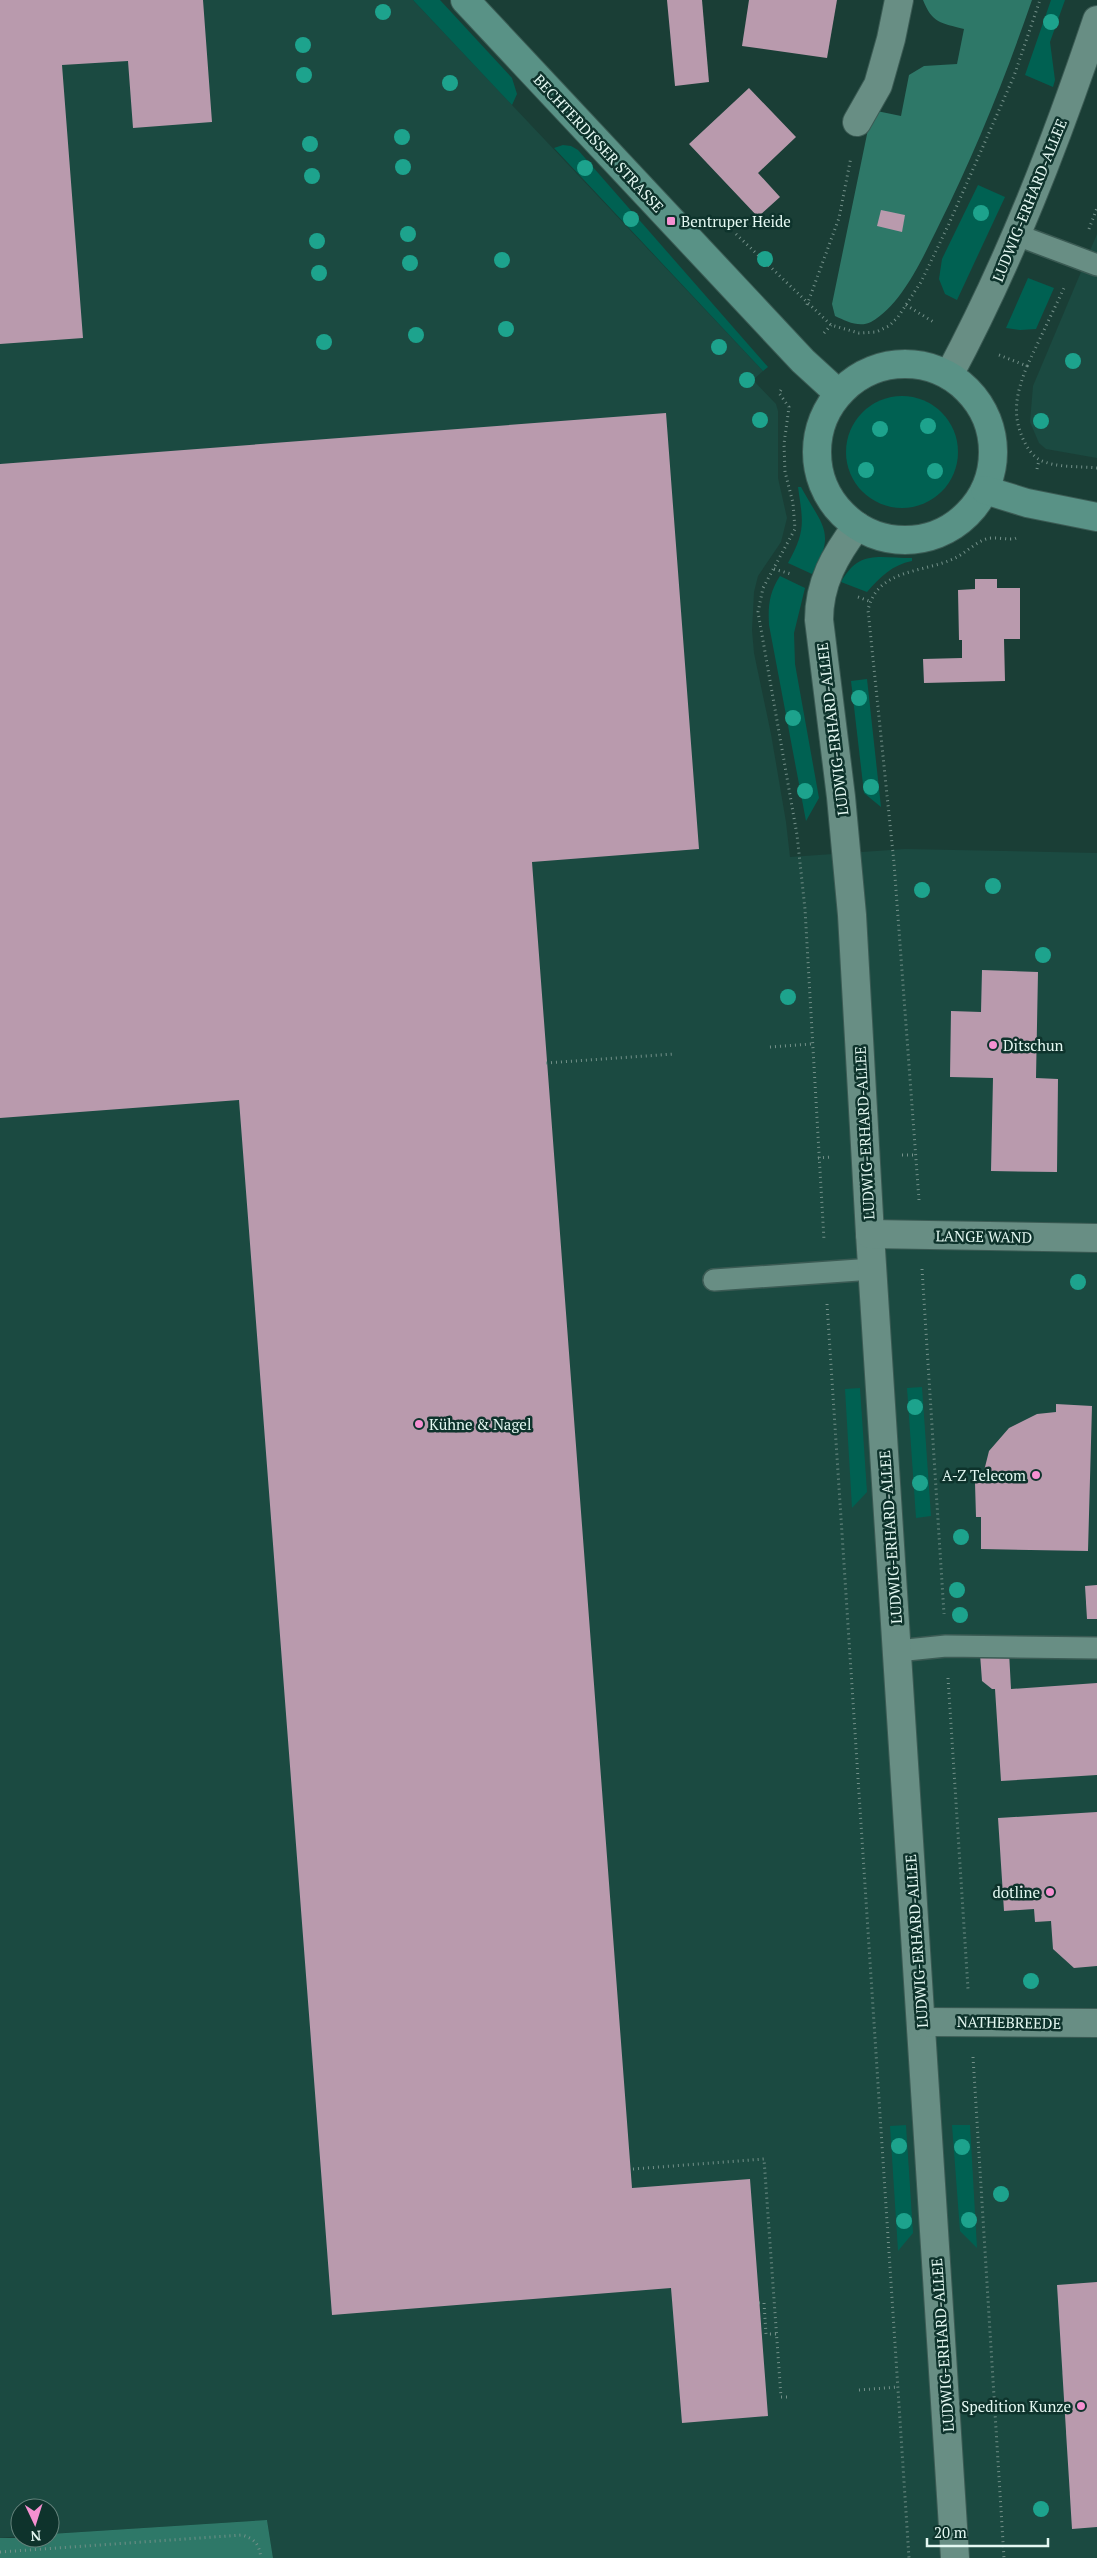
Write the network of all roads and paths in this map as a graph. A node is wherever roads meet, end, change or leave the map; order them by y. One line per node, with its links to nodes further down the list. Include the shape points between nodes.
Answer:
1 (466, 0): 12 (street, BECHTERDISSER STRASSE, via 803,361)
2 (898, 0): 5 (street, via 878,85)
3 (1040, 0): 8 (path, via 1014,76 948,226)
4 (1097, 20): 6 (street, LUDWIG-ERHARD-ALLEE, via 1053,147)
5 (857, 122): 8 (path, via 839,218 807,305 830,325 859,333 876,332 889,326)
6 (1017, 235): 7 (lane); 9 (street, LUDWIG-ERHARD-ALLEE)
7 (1097, 265)
8 (906, 305): 9 (path)
9 (966, 342): 10 (street, LUDWIG-ERHARD-ALLEE); 13 (path, via 1027,366 1019,387 1015,416 1028,450 1039,460)
10 (949, 375): 12 (street, via 920,364 890,364 861,374); 14 (street, via 970,391 985,413 993,438 993,465)
11 (779, 393): 18 (path, via 789,407 784,444 785,472 793,503 795,529 763,588 758,612 797,835 805,909)
12 (838, 393): 16 (street, via 822,419 815,449 818,472 834,506)
13 (1097, 468)
14 (985, 490): 15 (street, via 1027,503); 16 (street, via 968,515 943,532 914,540 884,539)
15 (1097, 517)
16 (857, 526): 23 (street, LUDWIG-ERHARD-ALLEE, via 831,564 819,602 819,620 849,879)
17 (1016, 539): 22 (path, via 995,537 984,540 954,559 890,578 870,601 868,610 894,854)
18 (811, 1044): 19 (path); 26 (path)
19 (770, 1047)
20 (674, 1054): 21 (path)
21 (546, 1063)
22 (916, 1155)
23 (870, 1234): 24 (street, LANGE WAND); 25 (street, LUDWIG-ERHARD-ALLEE)
24 (1097, 1238)
25 (873, 1269): 26 (lane); 29 (street, LUDWIG-ERHARD-ALLEE)
26 (825, 1273): 27 (lane); 36 (path)
27 (714, 1280)
28 (1097, 1648): 29 (lane, via 946,1646)
29 (897, 1651): 30 (street, LUDWIG-ERHARD-ALLEE)
30 (921, 2022): 31 (street, NATHEBREEDE); 42 (street, LUDWIG-ERHARD-ALLEE)
31 (1097, 2023)
32 (973, 2064): 43 (path)
33 (633, 2169): 35 (path, via 764,2159)
34 (759, 2303): 35 (path, via 764,2303 766,2334)
35 (776, 2334): 38 (path, via 781,2397)
36 (898, 2387): 37 (path); 41 (path)
37 (859, 2390)
38 (787, 2397)
39 (0, 2552): 40 (path, via 242,2535 253,2538 260,2548)
40 (261, 2558)
41 (909, 2558)
42 (955, 2558)
43 (1004, 2558)

